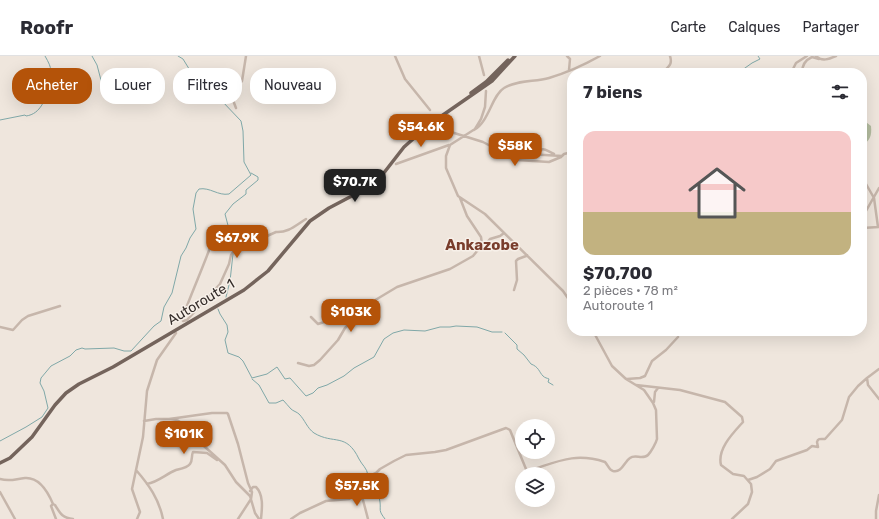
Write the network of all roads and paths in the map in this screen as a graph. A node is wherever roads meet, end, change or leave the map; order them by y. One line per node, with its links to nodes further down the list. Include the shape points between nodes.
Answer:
1 (246, 56): 21 (street, via 242,81 231,95)
2 (395, 56): 22 (street, via 405,79)
3 (479, 56): 19 (street)
4 (511, 56): 68 (main road, Autoroute 1, via 486,82 429,122 402,145 381,172 366,186 327,206 309,220 266,269 243,288 112,365 78,382 53,403 30,436)
5 (515, 56): 68 (main road, Autoroute 1, via 492,82 430,124 404,147 383,174 367,188 329,208 310,222 268,271 244,290 66,393 32,437 10,458)
6 (567, 56): 13 (street, via 570,59)
7 (600, 56): 14 (street)
8 (670, 56): 15 (street, via 672,62)
9 (807, 56): 16 (street)
10 (816, 56): 12 (street)
11 (836, 56): 12 (street)
12 (819, 59): 17 (street, via 808,59)
13 (569, 68)
14 (574, 68)
15 (666, 68)
16 (794, 68)
17 (802, 68)
18 (567, 71): 24 (street, via 548,78 505,87 482,123)
19 (484, 75)
20 (486, 90): 24 (street, via 483,113 475,129)
21 (236, 108)
22 (430, 110)
23 (443, 126): 25 (street)
24 (470, 132): 25 (street)
25 (463, 137): 26 (street); 31 (street, via 482,142)
26 (450, 145): 32 (street); 36 (street, via 446,156 446,168)
27 (567, 153): 30 (street)
28 (532, 154): 29 (street); 29 (street, via 544,149); 31 (street, via 521,155)
29 (554, 154): 30 (street)
30 (563, 156): 31 (street, via 549,162)
31 (517, 160)
32 (396, 164)
33 (867, 186): 37 (street)
34 (879, 188): 35 (street)
35 (878, 193): 37 (street)
36 (458, 196): 44 (street, via 485,214); 46 (street, via 481,237)
37 (874, 198): 38 (street); 39 (street)
38 (867, 210)
39 (877, 218): 41 (street); 42 (street)
40 (306, 219): 45 (street, via 289,230 270,234 234,251 220,284 187,320 183,320)
41 (879, 222)
42 (879, 227): 43 (street)
43 (867, 228)
44 (504, 234): 46 (street); 47 (street)
45 (211, 245)
46 (482, 245): 51 (street, via 473,256 458,265 397,287)
47 (527, 255): 48 (street, via 516,261 517,280); 49 (street)
48 (514, 290)
49 (567, 297)
50 (60, 306): 53 (street, via 28,316 13,330)
51 (360, 312): 52 (street, via 318,324); 57 (street, via 318,362 309,366)
52 (311, 317)
53 (0, 327)
54 (176, 333): 66 (street, via 156,360)
55 (596, 336): 60 (street, via 612,366)
56 (678, 337): 60 (street, via 652,361 645,376)
57 (298, 363)
58 (879, 369): 59 (street)
59 (867, 378): 63 (street, via 868,385); 71 (street, via 849,397 842,420 825,439 818,440 818,447 812,446 776,461 770,469)
60 (626, 379): 61 (street)
61 (634, 384): 62 (street); 64 (street, via 644,390)
62 (658, 388): 64 (street); 71 (street, via 680,390 725,402 742,417 743,422 722,451 720,463 733,474 744,476)
63 (879, 399)
64 (653, 403): 75 (street, via 658,434 656,442 648,455 631,457 618,471 612,471 605,462 588,457 527,470 510,430 506,428 446,450 406,455 363,479)
65 (169, 419): 66 (street); 67 (street, via 177,420 186,426); 73 (street, via 227,413)
66 (144, 422): 69 (street)
67 (220, 461): 72 (street, via 207,453 193,452 189,465); 76 (street)
68 (0, 462)
69 (136, 470): 72 (street); 83 (street, via 132,489 140,512)
70 (0, 479): 79 (street, via 33,479 48,492)
71 (748, 480): 89 (street, via 752,488 750,499)
72 (147, 484): 84 (street, via 156,496)
73 (252, 490): 76 (street); 78 (street); 86 (street, via 256,487 260,492)
74 (0, 492): 80 (street)
75 (356, 492): 87 (street, via 349,499 326,501); 88 (street, via 362,500)
76 (247, 493): 78 (street)
77 (879, 495): 90 (street)
78 (251, 499): 85 (street); 86 (street, via 254,513)
79 (53, 504): 81 (street, via 51,506); 82 (street, via 66,518)
80 (15, 519)
81 (56, 519)
82 (72, 519)
83 (137, 519)
84 (163, 519)
85 (238, 519)
86 (260, 519)
87 (291, 519)
88 (368, 519)
89 (732, 519)
90 (876, 519)

